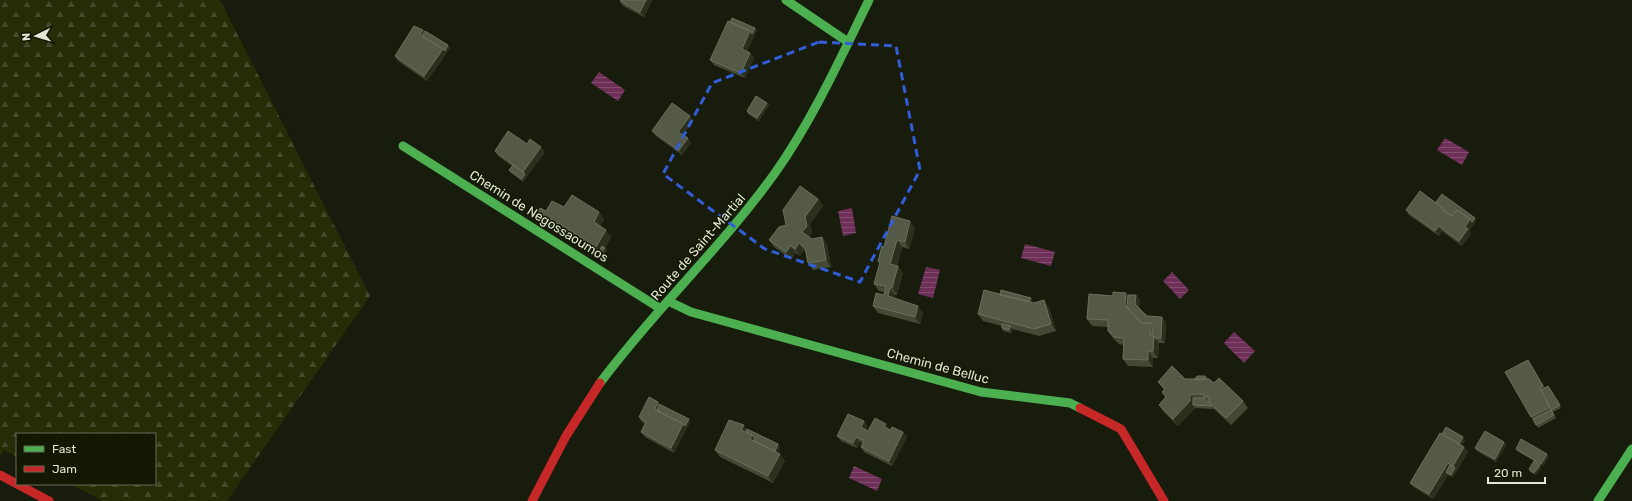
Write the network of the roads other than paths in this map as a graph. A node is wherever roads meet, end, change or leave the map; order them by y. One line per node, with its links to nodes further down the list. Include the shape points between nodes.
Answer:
1 (786, 0): 3 (street)
2 (869, 0): 3 (street, Route de Saint-Martial)
3 (848, 42): 5 (street, Route de Saint-Martial, via 828,83 776,173 720,244)
4 (403, 146): 6 (street, Chemin de Negossaoumos)
5 (668, 300): 6 (street, Route de Saint-Martial); 13 (street, Chemin de Belluc, via 691,312 981,392 1070,403 1121,429)
6 (661, 309): 12 (street, Route de Saint-Martial, via 605,376 568,435)
7 (1632, 449): 14 (street)
8 (0, 476): 9 (street)
9 (16, 484)
10 (18, 485): 11 (street)
11 (49, 501)
12 (532, 501)
13 (1164, 501)
14 (1598, 501)

